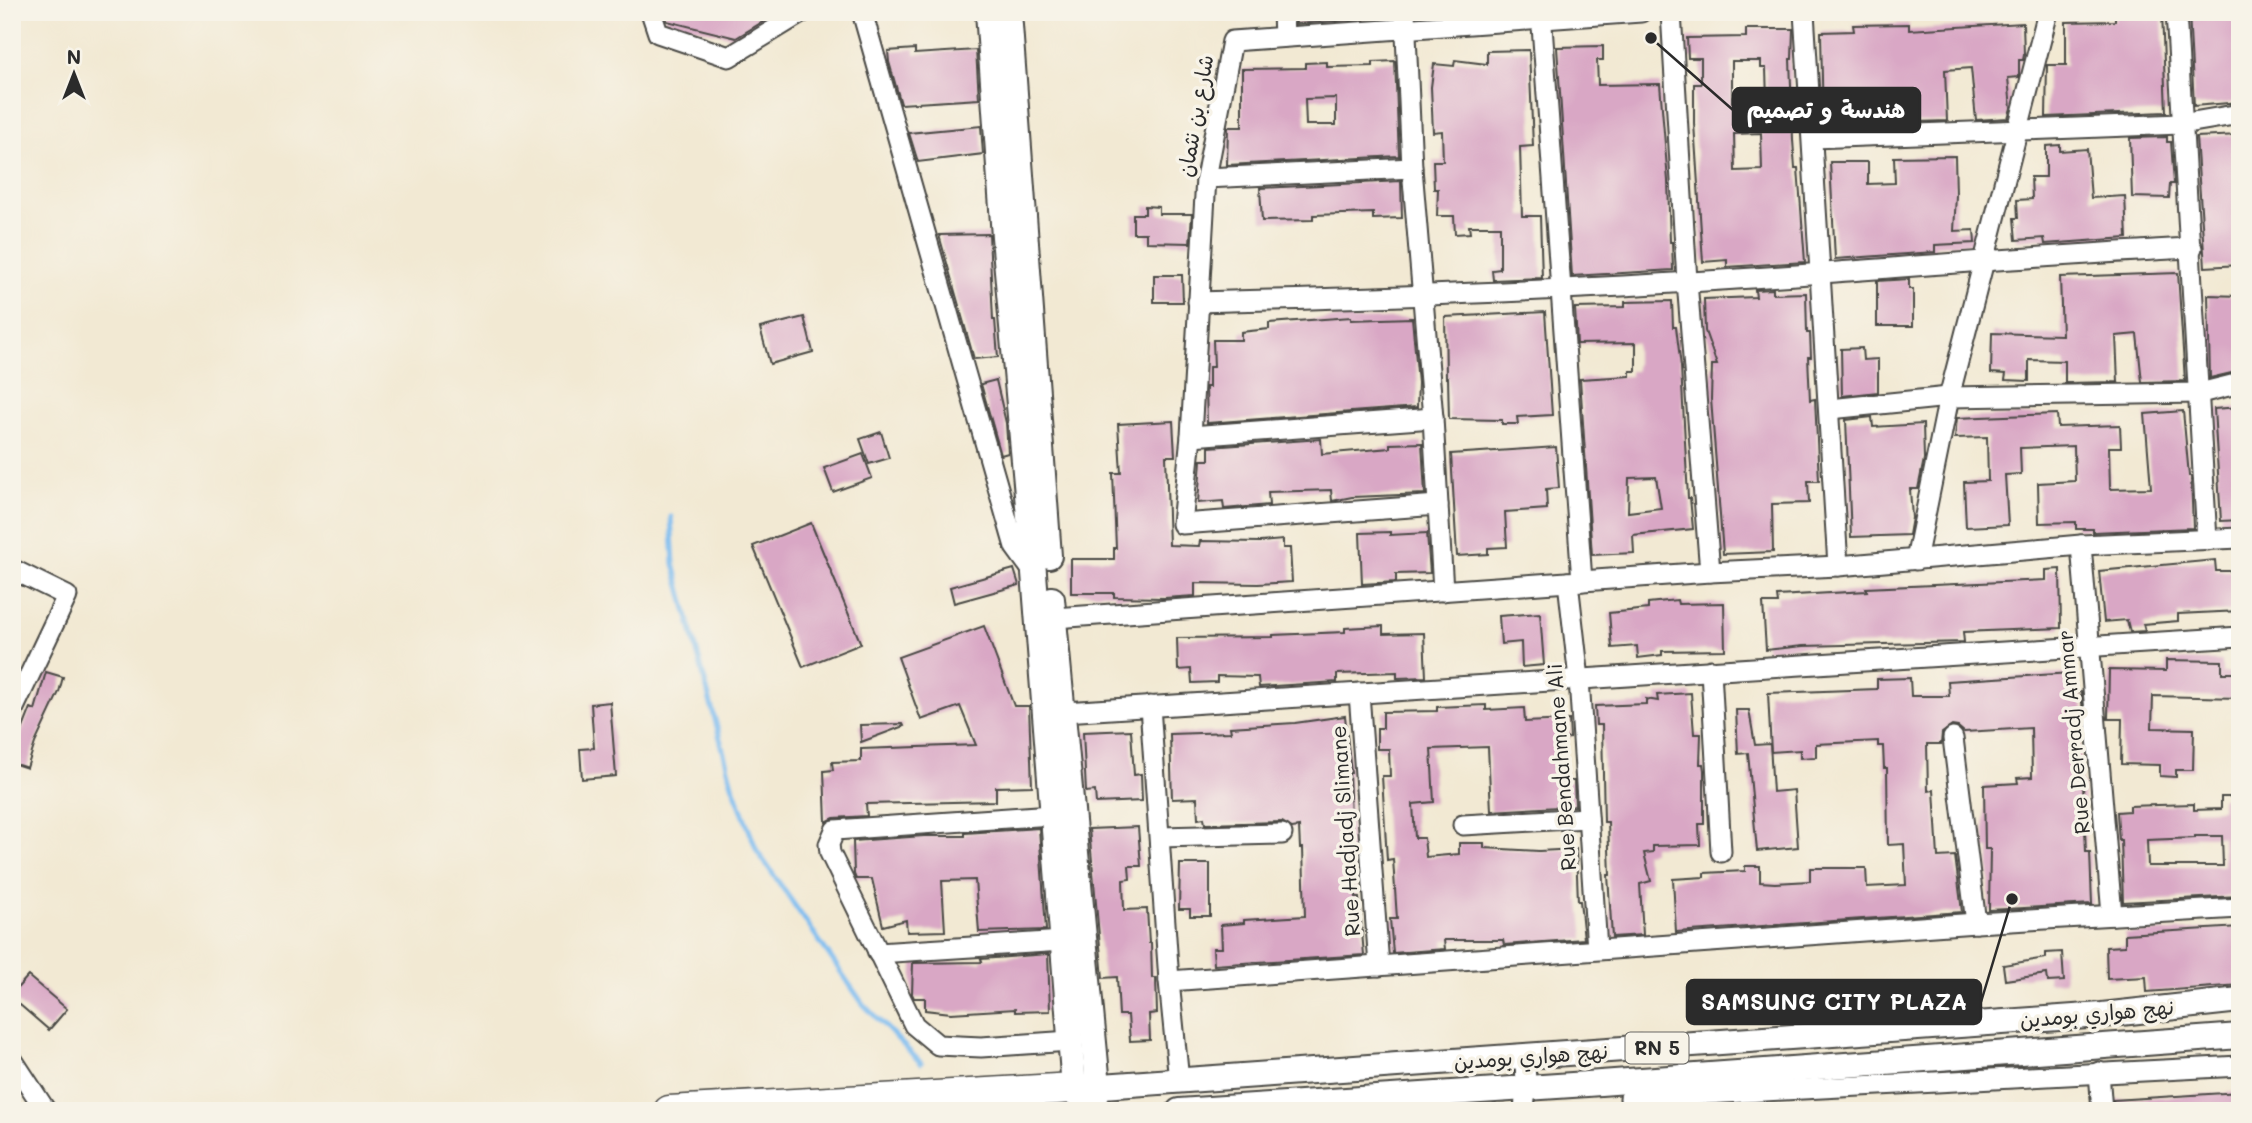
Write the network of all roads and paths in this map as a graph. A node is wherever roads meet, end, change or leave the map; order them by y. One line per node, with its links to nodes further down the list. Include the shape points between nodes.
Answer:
1 (651, 12): 2 (street, via 658,33 729,57)
2 (803, 12)
3 (862, 12): 42 (street, via 1015,547)
4 (988, 12): 42 (main road)
5 (1009, 12): 45 (main road)
6 (1283, 12): 14 (street)
7 (1641, 12): 12 (street, شارع بن نثمان)
8 (1671, 12): 24 (street)
9 (1804, 12): 18 (street)
10 (2048, 12): 17 (street)
11 (2176, 12): 16 (street)
12 (1542, 16): 13 (street, شارع بن نثمان); 25 (street, Rue Bendahmane Ali)
13 (1405, 20): 14 (street, شارع بن نثمان); 19 (street)
14 (1284, 37): 20 (street, شارع بن نثمان, via 1232,41)
15 (2240, 114): 16 (street)
16 (2181, 124): 17 (street); 21 (street)
17 (2016, 129): 18 (street); 22 (street)
18 (1813, 138): 23 (street)
19 (1412, 168): 20 (street); 26 (street)
20 (1206, 178): 27 (street, شارع بن نثمان)
21 (2192, 248): 22 (street); 29 (street)
22 (1983, 260): 23 (street); 30 (street)
23 (1820, 274): 24 (street); 31 (street)
24 (1687, 281): 25 (street); 41 (street)
25 (1560, 290): 26 (street); 43 (street, Rue Bendahmane Ali)
26 (1422, 297): 27 (street); 32 (street)
27 (1198, 302): 33 (street, شارع بن نثمان)
28 (2240, 383): 29 (street)
29 (2200, 393): 30 (street); 36 (street)
30 (1949, 397): 31 (street); 38 (street)
31 (1830, 409): 39 (street)
32 (1433, 418): 33 (street); 34 (street)
33 (1191, 436): 34 (street, شارع بن نثمان, via 1182,524)
34 (1438, 505): 44 (street)
35 (2240, 538): 36 (street)
36 (2207, 540): 37 (street)
37 (2081, 545): 38 (street); 47 (street, Rue Derradj Ammar)
38 (1916, 560): 39 (street)
39 (1839, 566): 41 (street)
40 (12, 569): 52 (street, via 67,596)
41 (1710, 572): 43 (street)
42 (1034, 573): 45 (main road)
43 (1575, 582): 44 (street); 49 (street, Rue Bendahmane Ali)
44 (1443, 591): 45 (street)
45 (1046, 619): 53 (main road); 55 (main road)
46 (2240, 636): 47 (street)
47 (2090, 646): 48 (street); 62 (street, Rue Derradj Ammar)
48 (1711, 670): 49 (street); 60 (street)
49 (1579, 679): 50 (street); 56 (street, Rue Bendahmane Ali)
50 (1359, 693): 51 (street); 67 (street, Rue Hadjadj Slimane)
51 (1150, 706): 53 (street); 59 (street)
52 (12, 712)
53 (1064, 712): 80 (main road)
54 (1953, 738): 63 (street)
55 (1052, 815): 64 (main road); 66 (street, via 835,830 830,853)
56 (1588, 818): 57 (street); 65 (street, Rue Bendahmane Ali)
57 (1463, 825)
58 (1282, 834): 59 (street)
59 (1160, 837): 68 (street)
60 (1721, 852)
61 (2240, 908): 62 (street)
62 (2112, 915): 63 (street)
63 (1976, 923): 65 (street)
64 (1063, 941): 66 (street); 71 (main road)
65 (1597, 949): 67 (street)
66 (878, 953): 71 (street, via 914,1025 938,1045)
67 (1379, 966): 68 (street)
68 (1169, 981): 78 (street)
69 (2240, 1000): 72 (main road, نهج هواري بومدين / RN 5, via 2102,1015)
70 (2240, 1036): 79 (main road, نهج هواري بومدين / RN 5)
71 (1070, 1041): 80 (main road)
72 (1582, 1054): 73 (main road, نهج هواري بومدين / RN 5); 79 (street)
73 (1525, 1058): 76 (main road, نهج هواري بومدين / RN 5); 81 (street)
74 (12, 1059): 86 (street)
75 (2240, 1066): 77 (street)
76 (1303, 1071): 78 (main road, نهج هواري بومدين / RN 5); 84 (street)
77 (2099, 1072): 82 (street); 89 (street)
78 (1178, 1081): 80 (main road, نهج هواري بومدين / RN 5)
79 (1587, 1084): 81 (main road, نهج هواري بومدين / RN 5); 82 (street)
80 (1088, 1099): 83 (highway, RN 5)
81 (1525, 1099): 84 (main road, نهج هواري بومدين / RN 5)
82 (1631, 1104)
83 (869, 1105): 85 (highway, RN 5)
84 (1307, 1107): 88 (main road, نهج هواري بومدين / RN 5)
85 (754, 1108): 87 (highway, RN 5)
86 (46, 1111)
87 (669, 1111)
88 (1179, 1111)
89 (2102, 1111)

